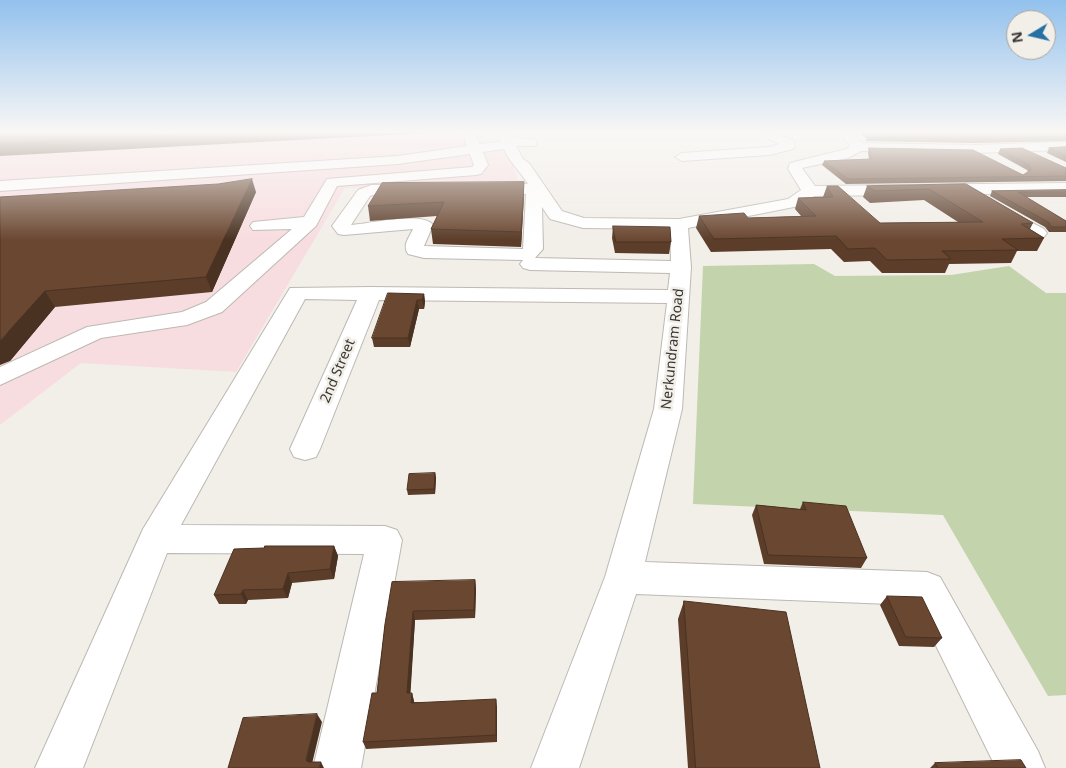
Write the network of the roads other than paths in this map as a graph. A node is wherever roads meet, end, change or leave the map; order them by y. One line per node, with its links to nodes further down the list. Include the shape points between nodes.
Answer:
1 (263, 169): 7 (street)
2 (478, 169): 5 (street, via 468,174)
3 (525, 169): 13 (street)
4 (795, 169): 11 (street)
5 (332, 182): 6 (street); 15 (street)
6 (312, 183)
7 (0, 186)
8 (1027, 188): 9 (street); 10 (street); 12 (street, via 1046,198)
9 (1066, 188)
10 (963, 189): 11 (street); 19 (street)
11 (810, 191): 16 (street, via 793,203)
12 (1066, 198)
13 (542, 202): 14 (street); 18 (street); 18 (street, via 534,190 528,188 371,190 364,193 341,226 344,230 354,230 418,223 424,225 415,250 518,256 529,254 534,249)
14 (559, 217): 16 (street, via 583,223); 18 (street)
15 (310, 222): 17 (street); 23 (street, via 223,300 203,313 95,332)
16 (679, 224): 21 (street, Nerkundram Road)
17 (259, 226)
18 (535, 228)
19 (1038, 233)
20 (530, 264): 21 (street)
21 (680, 282): 22 (street); 26 (street, Nerkundram Road, via 668,409)
22 (371, 293): 24 (street, 2nd Street); 25 (street, via 298,293)
23 (0, 376)
24 (304, 448)
25 (155, 539): 27 (street); 28 (street, via 385,540)
26 (623, 577): 29 (street, Nerkundram Road); 30 (street, via 927,589)
27 (59, 768)
28 (338, 768)
29 (555, 768)
30 (1021, 768)

